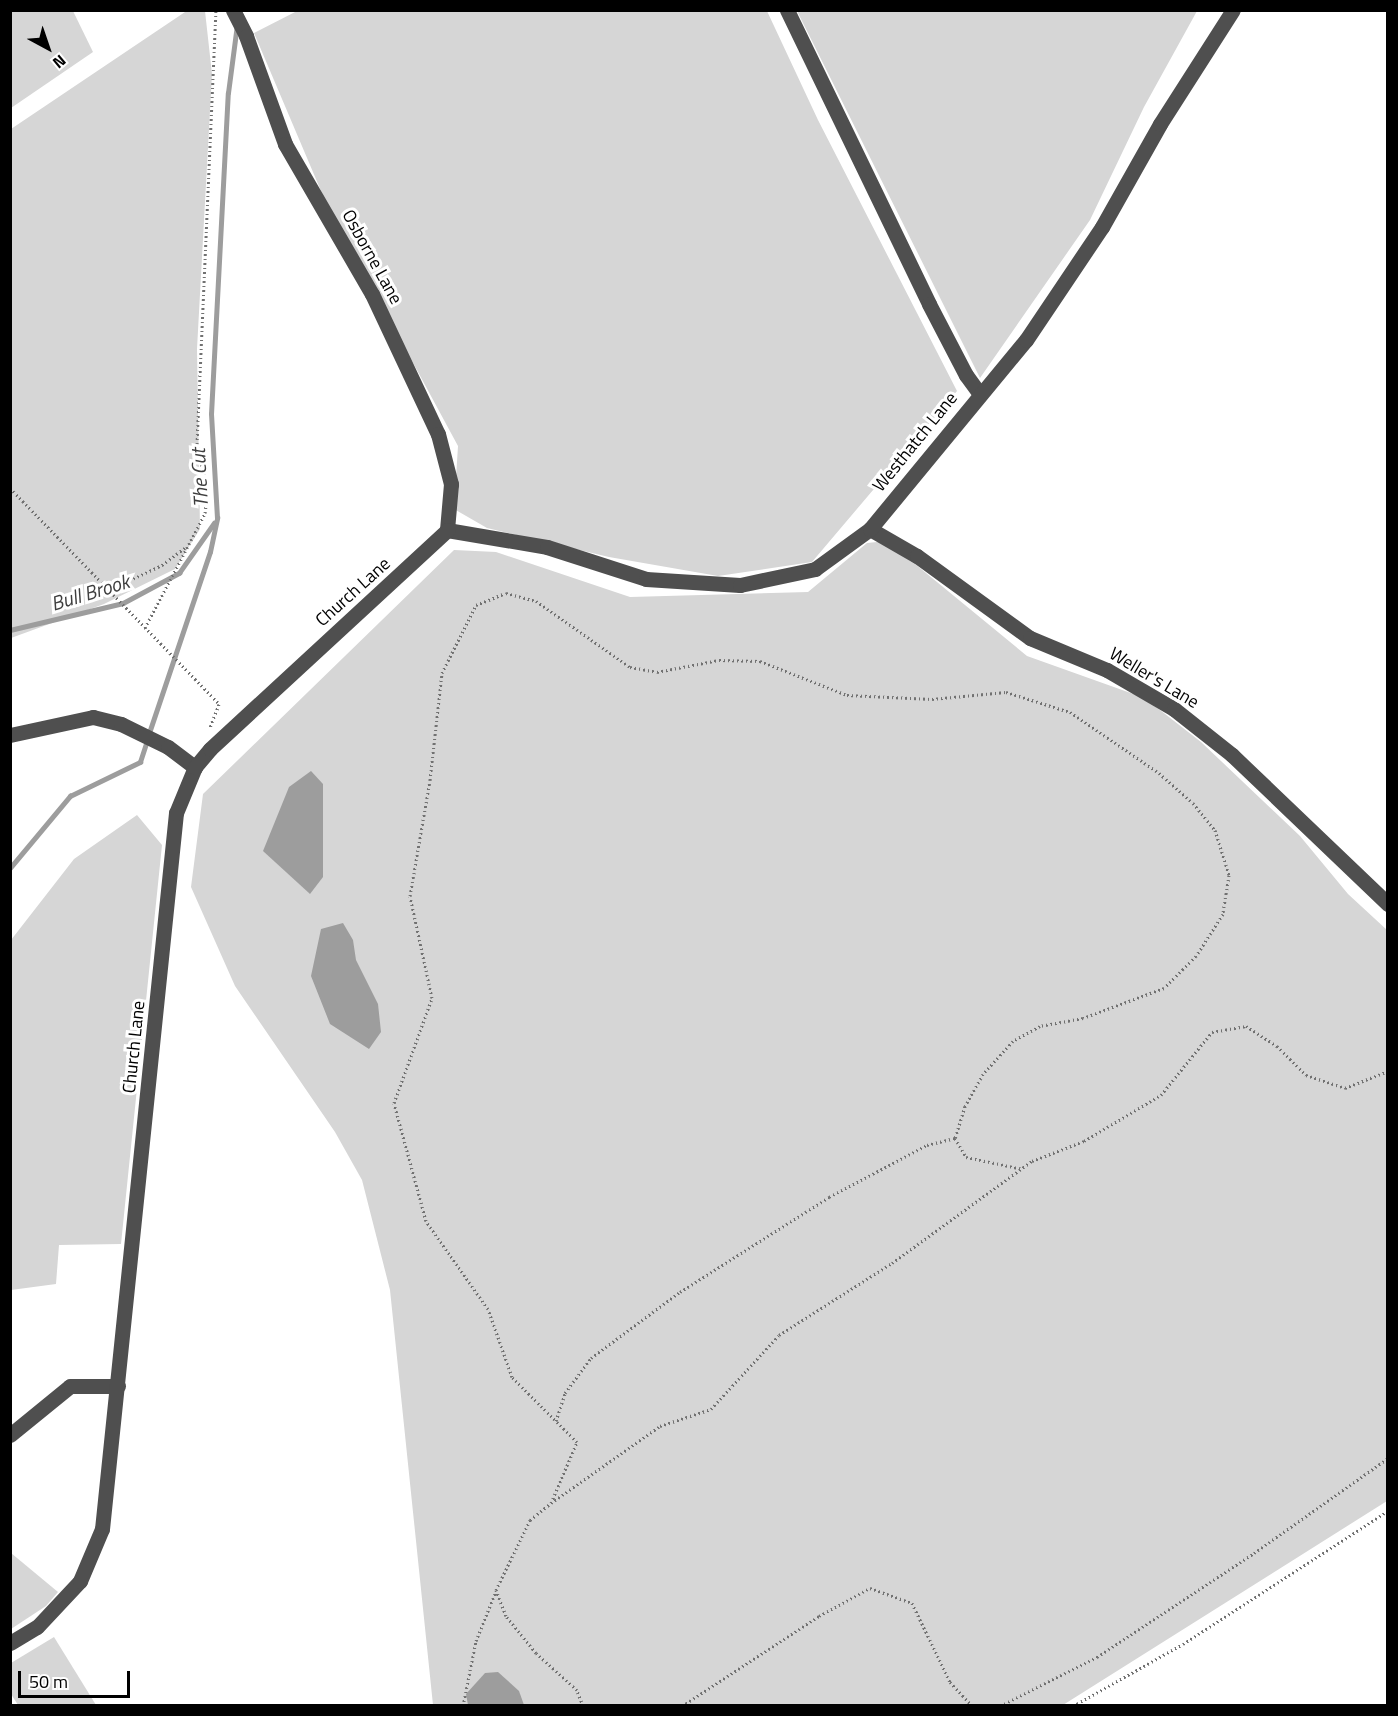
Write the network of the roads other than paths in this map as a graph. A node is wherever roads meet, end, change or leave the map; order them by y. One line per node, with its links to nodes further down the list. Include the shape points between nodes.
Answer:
1 (233, 10): 6 (street, Osborne Lane, via 285,144 372,294 438,434 451,484)
2 (787, 10): 4 (street, via 929,304)
3 (1233, 10): 4 (street, Westhatch Lane, via 1160,124 1102,227 1026,340)
4 (980, 394): 5 (street, Westhatch Lane)
5 (870, 529): 6 (street, Westhatch Lane, via 815,569 741,585 646,579 547,547); 9 (street, Weller's Lane, via 917,556 1030,638 1107,670 1174,709 1232,755)
6 (447, 530): 8 (street, Church Lane)
7 (10, 735): 8 (street, via 93,717 121,724 159,742)
8 (195, 767): 10 (street, Church Lane, via 176,813)
9 (1388, 904)
10 (118, 1386): 11 (street, via 69,1386); 12 (street, Church Lane, via 102,1529 80,1581 37,1627)
11 (10, 1435)
12 (10, 1643)

